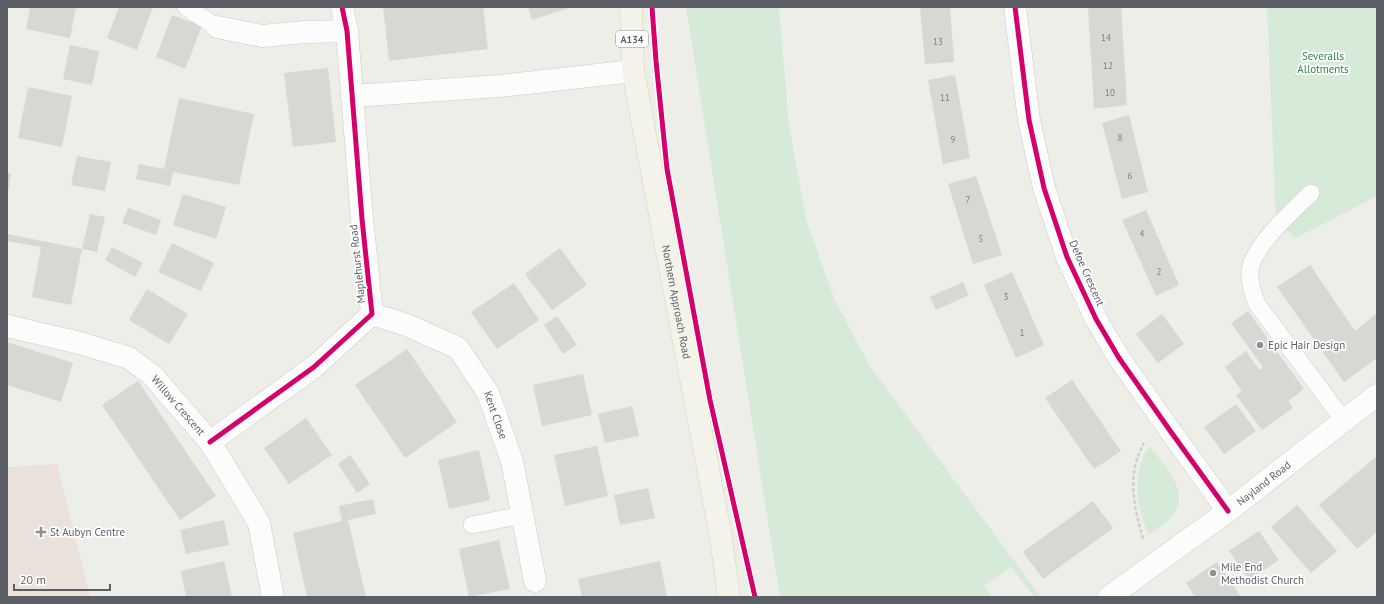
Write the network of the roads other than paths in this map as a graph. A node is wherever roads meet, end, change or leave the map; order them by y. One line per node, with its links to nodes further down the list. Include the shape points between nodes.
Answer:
1 (186, 7): 5 (lane)
2 (342, 7): 6 (street, Maplehurst Road)
3 (631, 7): 7 (main road, Northern Approach Road / A134)
4 (1015, 7): 15 (street, Defoe Crescent, via 1029,120 1044,188 1067,257 1096,319 1119,358)
5 (217, 27): 6 (street, via 262,36)
6 (347, 31): 8 (street, Maplehurst Road)
7 (633, 71): 8 (street, via 500,86); 20 (main road, Northern Approach Road / A134, via 721,538)
8 (352, 96): 10 (street, Maplehurst Road)
9 (1311, 193): 13 (lane, via 1257,252 1250,270 1251,290 1257,304)
10 (372, 314): 14 (street, Maplehurst Road, via 314,367); 16 (street, Kent Close, via 407,325 458,348 488,393 512,461)
11 (7, 326): 14 (street, Willow Crescent, via 80,343 129,358 152,375)
12 (1377, 395): 13 (street, Nayland Road)
13 (1344, 421): 15 (street, Nayland Road)
14 (210, 442): 19 (street, Willow Crescent, via 259,523)
15 (1228, 511): 21 (street, Nayland Road)
16 (522, 514): 17 (lane); 18 (street, Kent Close)
17 (472, 525)
18 (535, 581)
19 (273, 597)
20 (729, 597)
21 (1109, 597)

